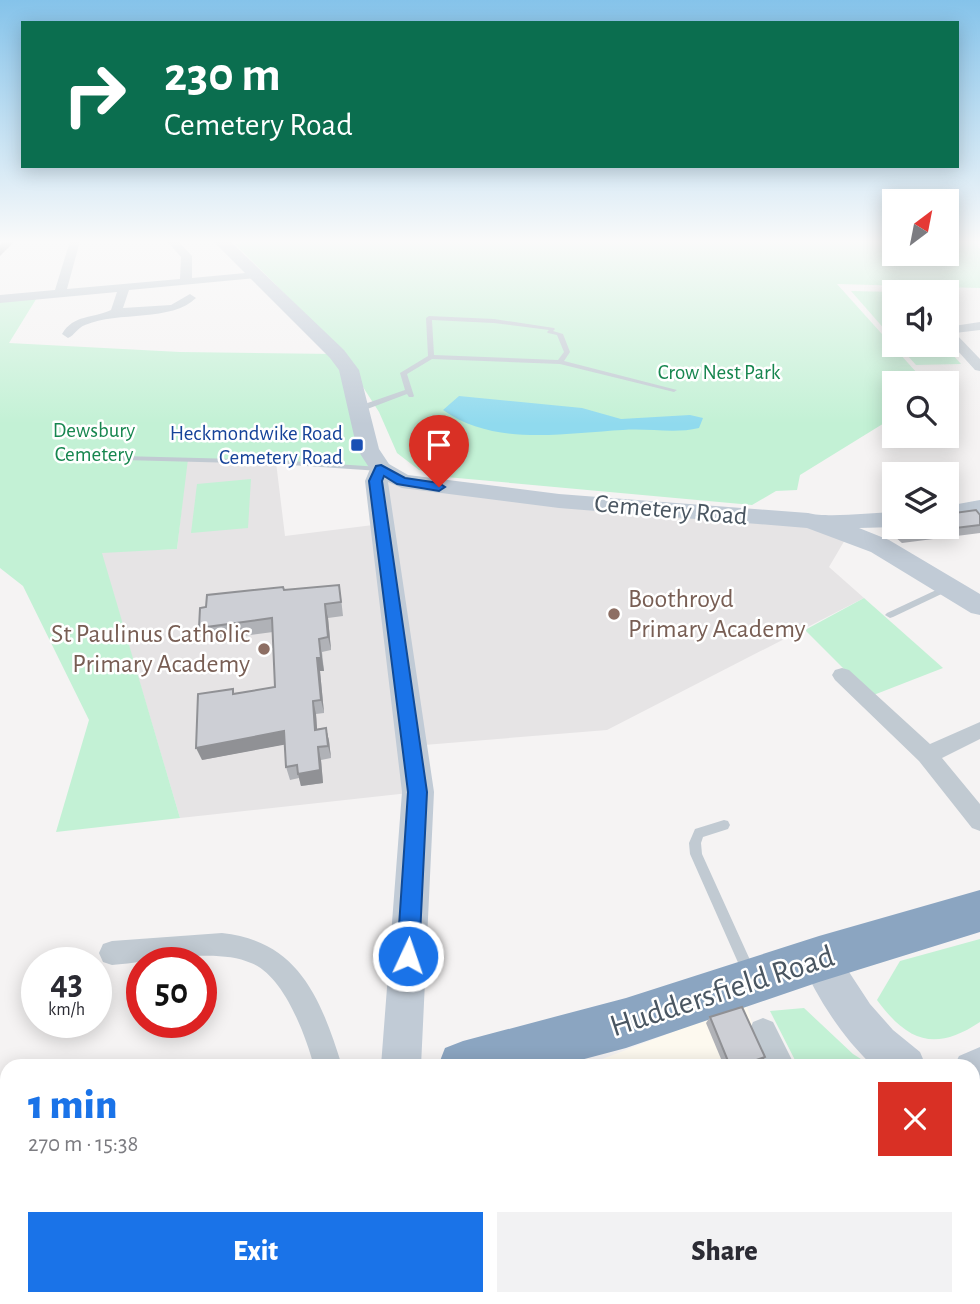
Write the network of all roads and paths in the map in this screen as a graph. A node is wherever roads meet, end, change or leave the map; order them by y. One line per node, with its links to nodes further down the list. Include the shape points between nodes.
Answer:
1 (120, 302): 4 (street)
2 (186, 302): 4 (street, via 174,313)
3 (284, 302): 11 (main road, via 349,370)
4 (117, 312): 6 (street, via 77,322)
5 (980, 326): 9 (street, via 950,330)
6 (68, 334)
7 (431, 356): 8 (lane); 8 (lane, via 429,318 494,321 560,334 567,352); 11 (lane, via 403,373 410,394)
8 (560, 362): 10 (lane)
9 (980, 367)
10 (674, 390)
11 (359, 409): 13 (main road, via 368,449)
12 (124, 458): 13 (lane)
13 (381, 469): 16 (main road, Cemetery Road, via 402,481 439,487); 34 (main road, via 376,481 418,792)
14 (980, 508): 15 (main road)
15 (959, 511)
16 (808, 521): 17 (main road); 19 (main road, Cemetery Road)
17 (882, 521)
18 (882, 527): 19 (main road)
19 (867, 540): 20 (main road, Cemetery Road)
20 (949, 587): 21 (main road, Cemetery Road); 22 (lane)
21 (980, 606)
22 (890, 615)
23 (842, 675): 25 (street)
24 (980, 730): 25 (street)
25 (927, 755): 26 (street)
26 (980, 821)
27 (724, 825): 31 (lane, via 699,833 696,854)
28 (980, 911): 30 (highway, Huddersfield Road)
29 (112, 953): 33 (street, via 228,945 258,952 282,971 300,998)
30 (818, 959): 31 (highway, Huddersfield Road); 37 (main road, via 846,1006)
31 (753, 981): 35 (highway, Huddersfield Road, via 625,1023)
32 (763, 1032): 36 (street)
33 (326, 1059)
34 (401, 1059)
35 (489, 1059)
36 (777, 1059)
37 (896, 1059)

